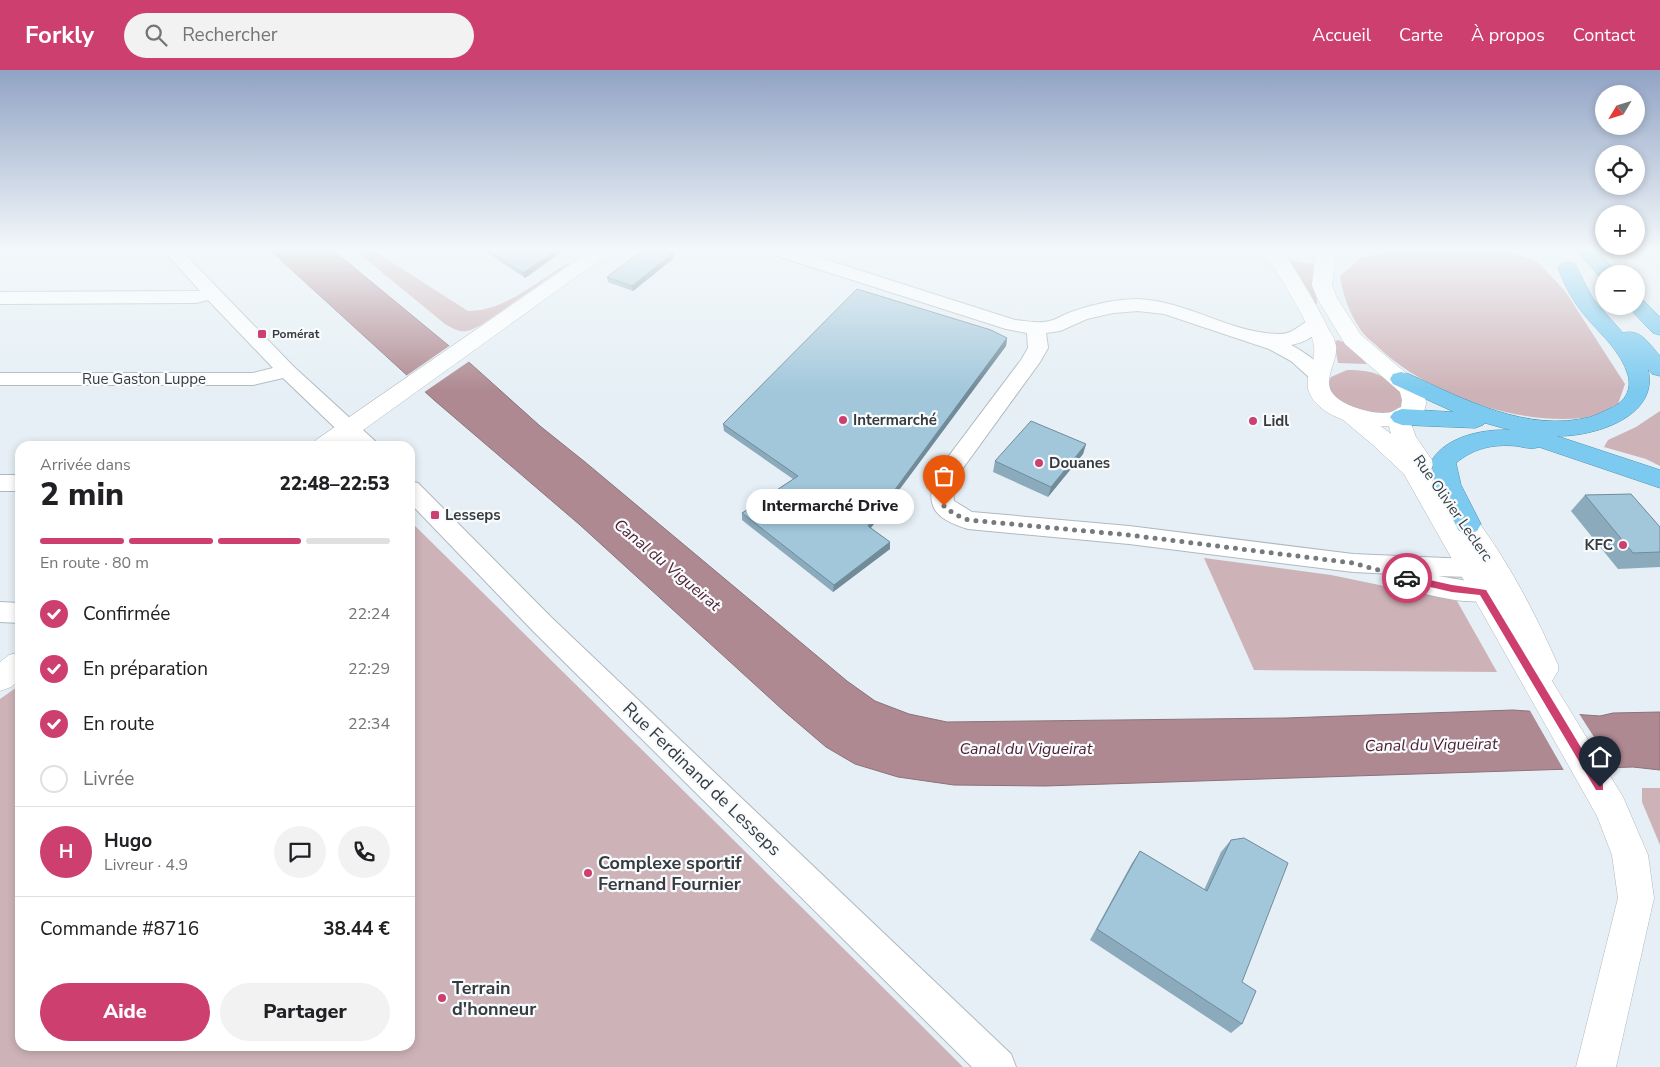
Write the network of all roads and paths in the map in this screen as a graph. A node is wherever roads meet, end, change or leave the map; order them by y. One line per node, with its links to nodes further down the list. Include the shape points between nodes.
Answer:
1 (0, 298): 2 (street)
2 (198, 298)
3 (216, 298): 18 (street)
4 (538, 298): 24 (main road)
5 (925, 298): 14 (street, via 1013,325)
6 (1300, 298): 13 (main road)
7 (1328, 298): 21 (main road, via 1353,339)
8 (1582, 298): 21 (highway, via 1628,354 1639,373 1641,391 1635,402 1610,420 1568,429 1519,425 1476,413)
9 (1595, 298): 17 (highway)
10 (1645, 302): 12 (highway)
11 (1645, 313): 15 (highway)
12 (1660, 314)
13 (1315, 323): 16 (street, via 1298,339); 19 (main road, via 1325,346)
14 (1036, 328): 16 (street, via 1113,306 1138,305 1166,309); 33 (street, via 1038,348 1030,362 947,473 940,492 944,506 954,514 968,520 1129,535 1353,563 1452,589)
15 (1660, 329)
16 (1260, 338): 19 (street, via 1298,358)
17 (1660, 369)
18 (286, 370): 20 (street, Rue Gaston Luppe, via 252,380); 24 (street)
19 (1318, 375): 22 (main road, Rue Olivier Leclerc, via 1325,398)
20 (0, 379)
21 (1401, 379): 23 (main road, via 1411,389 1414,400 1412,410)
22 (1350, 414): 23 (main road, Rue Olivier Leclerc, via 1369,419); 33 (main road, Rue Olivier Leclerc, via 1382,439 1418,480)
23 (1401, 418): 27 (highway, via 1475,420); 32 (main road, Rue Olivier Leclerc, via 1404,438 1444,496)
24 (348, 429): 25 (main road); 26 (street)
25 (332, 441)
26 (361, 441)
27 (1567, 447): 28 (highway); 32 (highway, via 1522,439 1482,440 1463,446 1444,460 1449,486)
28 (1660, 479)
29 (0, 483): 30 (street)
30 (15, 483)
31 (415, 493): 39 (street, Rue Ferdinand de Lesseps, via 543,624)
32 (1468, 524): 38 (main road, Rue Olivier Leclerc, via 1523,617 1543,665)
33 (1476, 580): 38 (main road, Rue Olivier Leclerc)
34 (0, 612): 35 (street)
35 (15, 612)
36 (15, 668): 37 (main road)
37 (0, 678)
38 (1544, 695): 40 (main road, via 1600,787 1630,855 1636,898)
39 (998, 1067)
40 (1596, 1067)

